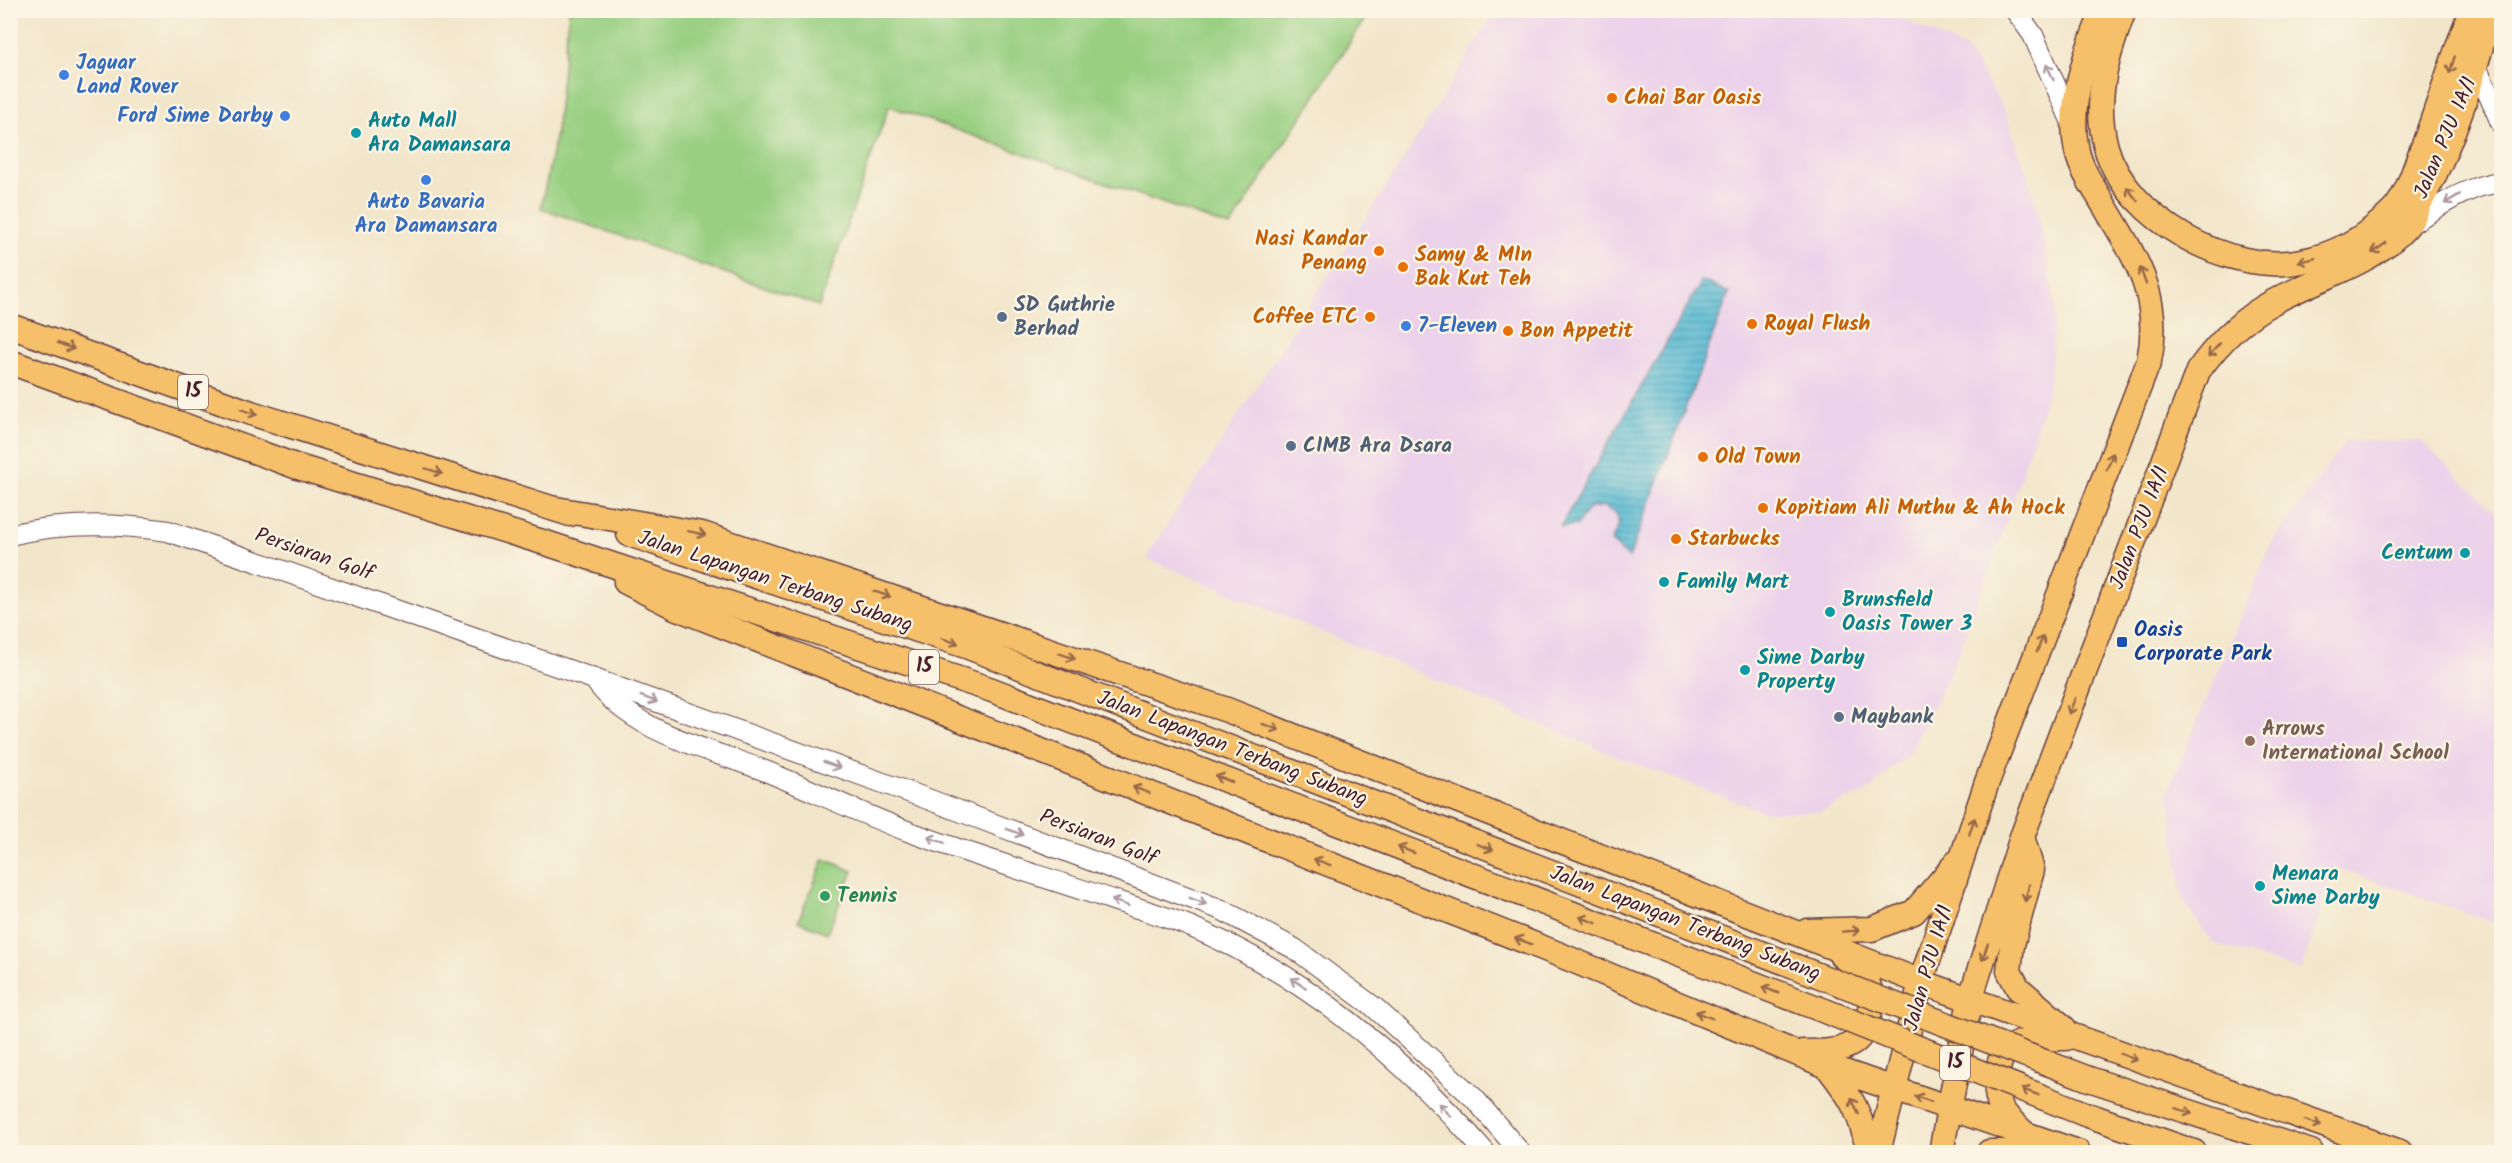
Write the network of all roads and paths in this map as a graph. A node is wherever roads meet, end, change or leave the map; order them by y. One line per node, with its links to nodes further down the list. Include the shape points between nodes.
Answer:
1 (2015, 10): 8 (street, one-way to 1, via 2033,35)
2 (2104, 10): 8 (main road, Jalan PJU 1A/1, via 2080,76)
3 (2124, 10): 4 (main road, one-way to 3, via 2411,180 2393,210 2332,254 2300,262 2223,254 2157,218 2134,198 2107,148 2100,111 2102,76)
4 (2472, 10)
5 (2491, 10): 6 (main road, Jalan PJU 1A/1)
6 (2476, 66): 7 (street); 10 (main road, Jalan PJU 1A/1, via 2435,175)
7 (2502, 124)
8 (2073, 125): 18 (main road, Jalan PJU 1A/1, one-way to 8, via 1987,782 2149,361 2153,340 2153,310 2143,277 2084,172)
9 (2502, 182): 10 (street, one-way to 10, via 2466,191)
10 (2407, 226): 17 (main road, Jalan PJU 1A/1, one-way to 17, via 2341,272 2275,301 2252,316 2215,348 2198,371)
11 (10, 326): 13 (main road, Jalan Lapangan Terbang Subang / 15, one-way to 13, via 251,413)
12 (10, 362): 15 (main road, Jalan Lapangan Terbang Subang / 15, via 295,466)
13 (556, 509): 19 (main road, one-way to 19, via 702,534 1227,710); 39 (main road, Jalan Lapangan Terbang Subang / 15, one-way to 39, bridge, via 966,646 2089,1079)
14 (10, 535): 16 (street, Persiaran Golf, via 61,526 120,524 168,531)
15 (549, 544): 26 (main road, one-way to 15, via 1542,948 677,608); 38 (main road, Jalan Lapangan Terbang Subang / 15, one-way to 15, bridge, via 2085,1114 992,690)
16 (594, 679): 23 (street, Persiaran Golf, one-way to 23, via 1222,910 1295,949); 24 (street, one-way to 16, via 1318,995 1189,926 910,832 662,731 620,708)
17 (2022, 837): 22 (main road, Jalan PJU 1A/1, one-way to 22); 25 (main road, one-way to 25, via 2032,870 2009,971 2018,988)
18 (1964, 854): 19 (main road, one-way to 18, via 1872,929 1892,923 1914,912); 21 (main road, Jalan PJU 1A/1)
19 (1793, 931): 20 (main road)
20 (1830, 946): 21 (main road); 26 (main road, via 1866,979 1871,999 1863,1033 1853,1043 1831,1051)
21 (1922, 982): 22 (main road); 28 (main road, Jalan PJU 1A/1)
22 (1970, 1000): 25 (main road); 29 (main road, Jalan PJU 1A/1)
23 (1374, 1007): 24 (street, via 1369,1011); 32 (street, Persiaran Golf, via 1474,1098)
24 (1364, 1033): 31 (street, one-way to 24)
25 (2074, 1037): 30 (main road, via 2026,1042 2010,1048 2001,1060 1996,1077 2002,1109); 40 (main road, one-way to 40)
26 (1794, 1052): 27 (main road)
27 (1827, 1066): 28 (main road); 33 (main road, one-way to 27, via 1852,1097)
28 (1895, 1089): 29 (main road, one-way to 28); 34 (main road, Jalan PJU 1A/1)
29 (1950, 1108): 30 (main road); 35 (main road, Jalan PJU 1A/1)
30 (2023, 1143): 36 (main road); 37 (main road)
31 (1485, 1152)
32 (1520, 1152)
33 (1869, 1152)
34 (1878, 1152)
35 (1941, 1152)
36 (1989, 1152)
37 (2078, 1152)
38 (2194, 1152)
39 (2311, 1152)
40 (2400, 1152)

